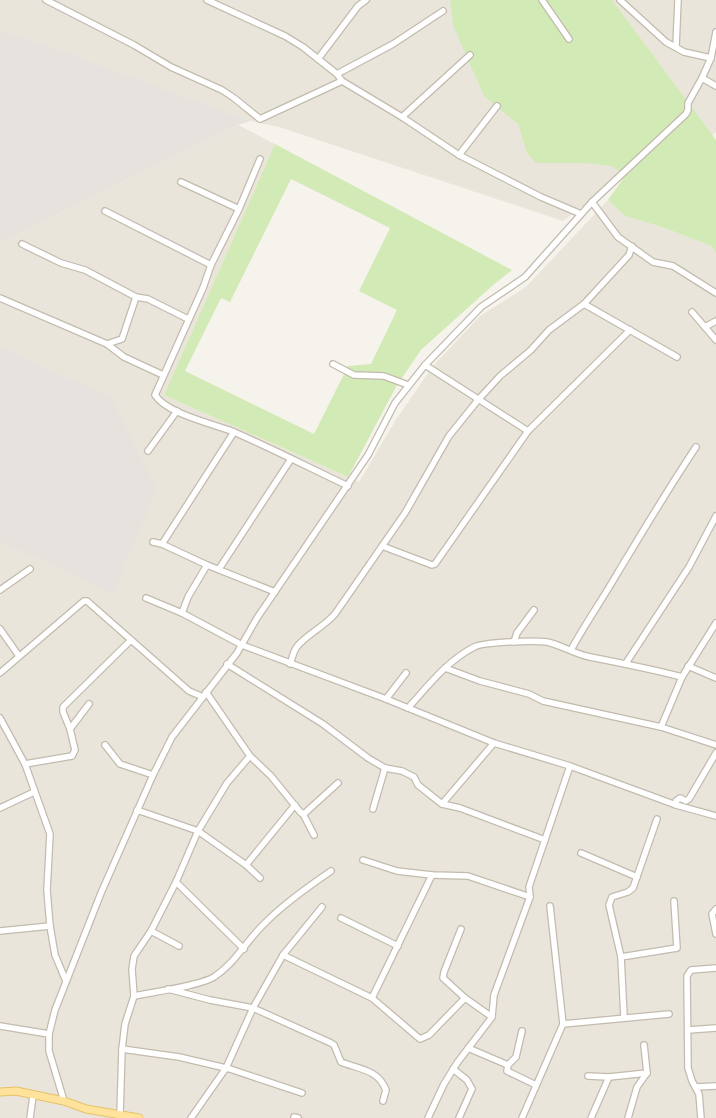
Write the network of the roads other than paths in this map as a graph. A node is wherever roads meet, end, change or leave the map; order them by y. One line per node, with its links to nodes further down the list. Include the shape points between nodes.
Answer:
1 (207, 0): 13 (street, via 285,36)
2 (366, 0): 13 (street, via 358,6)
3 (542, 0): 9 (street)
4 (620, 0): 10 (street, via 666,42)
5 (678, 0): 10 (street)
6 (50, 1): 16 (street, via 171,67 222,90 260,119)
7 (443, 11): 14 (street, via 393,44)
8 (716, 32): 12 (street)
9 (569, 39)
10 (676, 47): 12 (street, via 684,52)
11 (470, 55): 19 (street)
12 (711, 58): 15 (street)
13 (318, 59): 14 (street)
14 (337, 74): 16 (street)
15 (702, 78): 17 (street); 23 (street, via 688,103 686,114)
16 (342, 81): 19 (street)
17 (716, 86)
18 (497, 106): 20 (street)
19 (402, 117): 20 (street)
20 (459, 156): 26 (street)
21 (260, 159): 24 (street)
22 (181, 182): 24 (street)
23 (594, 199): 26 (street); 28 (street, via 613,232)
24 (239, 209): 29 (street)
25 (105, 211): 29 (street)
26 (581, 214): 43 (street, via 525,277 481,307)
27 (22, 244): 31 (street, via 62,264 85,270)
28 (632, 246): 30 (street, via 653,262 673,266); 33 (street, via 629,255)
29 (211, 265): 35 (street, via 201,294)
30 (716, 293)
31 (136, 297): 35 (street, via 148,299); 40 (street, via 122,339)
32 (0, 298): 40 (street)
33 (584, 304): 38 (street); 46 (street, via 549,330)
34 (692, 312): 37 (street)
35 (188, 319): 44 (street)
36 (716, 321): 37 (street)
37 (705, 327): 39 (street)
38 (630, 330): 41 (street); 48 (street)
39 (716, 340)
40 (106, 344): 44 (street, via 124,357)
41 (677, 357)
42 (333, 364): 45 (street, via 354,375 384,376)
43 (425, 365): 45 (street); 46 (street)
44 (163, 374): 47 (street, via 155,396)
45 (408, 385): 53 (street)
46 (478, 400): 48 (street); 57 (street, via 449,436 405,513)
47 (177, 411): 49 (street); 51 (street)
48 (528, 431): 57 (street, via 435,564)
49 (234, 432): 52 (street); 56 (street)
50 (696, 447): 71 (street, via 666,491)
51 (148, 451)
52 (291, 459): 53 (street); 60 (street)
53 (348, 486): 62 (street)
54 (716, 516): 73 (street, via 689,567)
55 (153, 542): 56 (street)
56 (162, 544): 58 (street)
57 (382, 546): 75 (street, via 329,622 295,649)
58 (207, 565): 60 (street); 65 (street, via 188,597)
59 (30, 569): 61 (street)
60 (219, 569): 62 (street)
61 (0, 590)
62 (275, 592): 70 (street)
63 (146, 598): 65 (street)
64 (534, 610): 69 (street, via 517,633)
65 (182, 613): 70 (street)
66 (716, 623): 76 (street)
67 (0, 629): 72 (street)
68 (131, 640): 72 (street, via 84,601); 82 (street, via 189,691); 88 (street, via 65,704 63,712)
69 (514, 642): 71 (street, via 546,642); 77 (street, via 475,646)
70 (242, 645): 74 (street); 75 (street)
71 (571, 650): 73 (street)
72 (19, 656): 78 (street)
73 (626, 663): 80 (street)
74 (227, 664): 82 (street); 96 (street, via 323,724)
75 (290, 664): 83 (street)
76 (688, 666): 80 (street); 81 (street)
77 (444, 668): 85 (street); 87 (street, via 529,694 543,701)
78 (0, 673)
79 (406, 673): 83 (street)
80 (682, 677): 87 (street)
81 (716, 678)
82 (204, 695): 93 (street); 97 (street, via 172,737)
83 (386, 699): 85 (street)
84 (89, 704): 88 (street)
85 (408, 708): 89 (street)
86 (0, 718): 94 (street)
87 (662, 727): 91 (street)
88 (70, 729): 94 (street, via 75,750 72,756)
89 (494, 742): 95 (street); 100 (street)
90 (105, 745): 97 (street, via 120,764)
91 (716, 745)
92 (716, 753): 102 (street, via 689,798 686,801 680,798)
93 (250, 756): 101 (street); 109 (street, via 227,783)
94 (25, 764): 99 (street)
95 (570, 766): 102 (street); 111 (street)
96 (385, 768): 100 (street, via 414,777 418,785); 104 (street)
97 (153, 775): 105 (street)
98 (338, 783): 106 (street)
99 (34, 792): 103 (street); 126 (street, via 50,838 47,884)
100 (442, 804): 111 (street, via 460,808)
101 (295, 805): 106 (street); 114 (street)
102 (676, 805): 107 (street)
103 (0, 808)
104 (373, 809)
105 (137, 810): 109 (street); 137 (street)
106 (303, 814): 110 (street)
107 (716, 816)
108 (657, 819): 117 (street)
109 (198, 831): 114 (street); 119 (street)
110 (314, 835)
111 (545, 840): 120 (street, via 532,878)
112 (581, 853): 117 (street)
113 (363, 860): 116 (street, via 391,870)
114 (246, 865): 118 (street)
115 (331, 871): 133 (street, via 292,898 262,925)
116 (432, 876): 120 (street, via 475,878); 132 (street)
117 (637, 877): 135 (street, via 631,890 616,895 610,901)
118 (260, 878)
119 (176, 882): 129 (street); 133 (street)
120 (530, 897): 144 (street, via 496,988)
121 (674, 901): 135 (street, via 677,948)
122 (550, 906): 146 (street)
123 (322, 907): 134 (street)
124 (716, 909): 130 (street, via 712,914)
125 (341, 918): 132 (street)
126 (50, 926): 128 (street); 137 (street, via 55,955)
127 (460, 929): 141 (street, via 443,978)
128 (0, 931)
129 (151, 931): 131 (street); 139 (street, via 134,956)
130 (716, 934)
131 (179, 946)
132 (398, 946): 140 (street)
133 (244, 949): 138 (street, via 214,977)
134 (283, 955): 140 (street); 142 (street)
135 (621, 957): 145 (street)
136 (716, 968): 149 (street, via 691,970 688,973)
137 (66, 981): 151 (street)
138 (168, 989): 139 (street); 142 (street)
139 (134, 996): 154 (street, via 125,1024)
140 (372, 998): 141 (street, via 420,1039 429,1035)
141 (464, 998): 144 (street)
142 (253, 1008): 156 (street); 168 (street, via 331,1043 341,1062 374,1073 384,1085)
143 (669, 1014): 145 (street)
144 (492, 1017): 153 (street)
145 (624, 1017): 146 (street)
146 (563, 1024): 161 (street)
147 (0, 1026): 151 (street)
148 (716, 1028): 149 (street)
149 (688, 1030): 163 (street, via 688,1068)
150 (522, 1031): 155 (street, via 516,1057)
151 (49, 1034): 167 (street, via 49,1051)
152 (644, 1045): 158 (street)
153 (468, 1048): 155 (street); 157 (street)
154 (122, 1049): 156 (street); 169 (street)
155 (508, 1065): 161 (street, via 507,1071)
156 (226, 1068): 165 (street); 172 (street)
157 (453, 1069): 173 (street); 174 (street, via 467,1080 472,1089)
158 (647, 1073): 160 (street); 177 (street, via 637,1088)
159 (588, 1076): 160 (street)
160 (609, 1077): 176 (street)
161 (536, 1085): 175 (street)
162 (716, 1086): 163 (street)
163 (696, 1087): 178 (street)
164 (0, 1092): 166 (main road, via 16,1091)
165 (302, 1093)
166 (33, 1096): 167 (main road); 170 (street)
167 (64, 1101): 169 (main road)
168 (383, 1101)
169 (120, 1115): 171 (main road)
170 (30, 1118)
171 (139, 1118)
172 (191, 1118)
173 (428, 1118)
174 (459, 1118)
175 (522, 1118)
176 (591, 1118)
177 (628, 1118)
178 (702, 1118)

